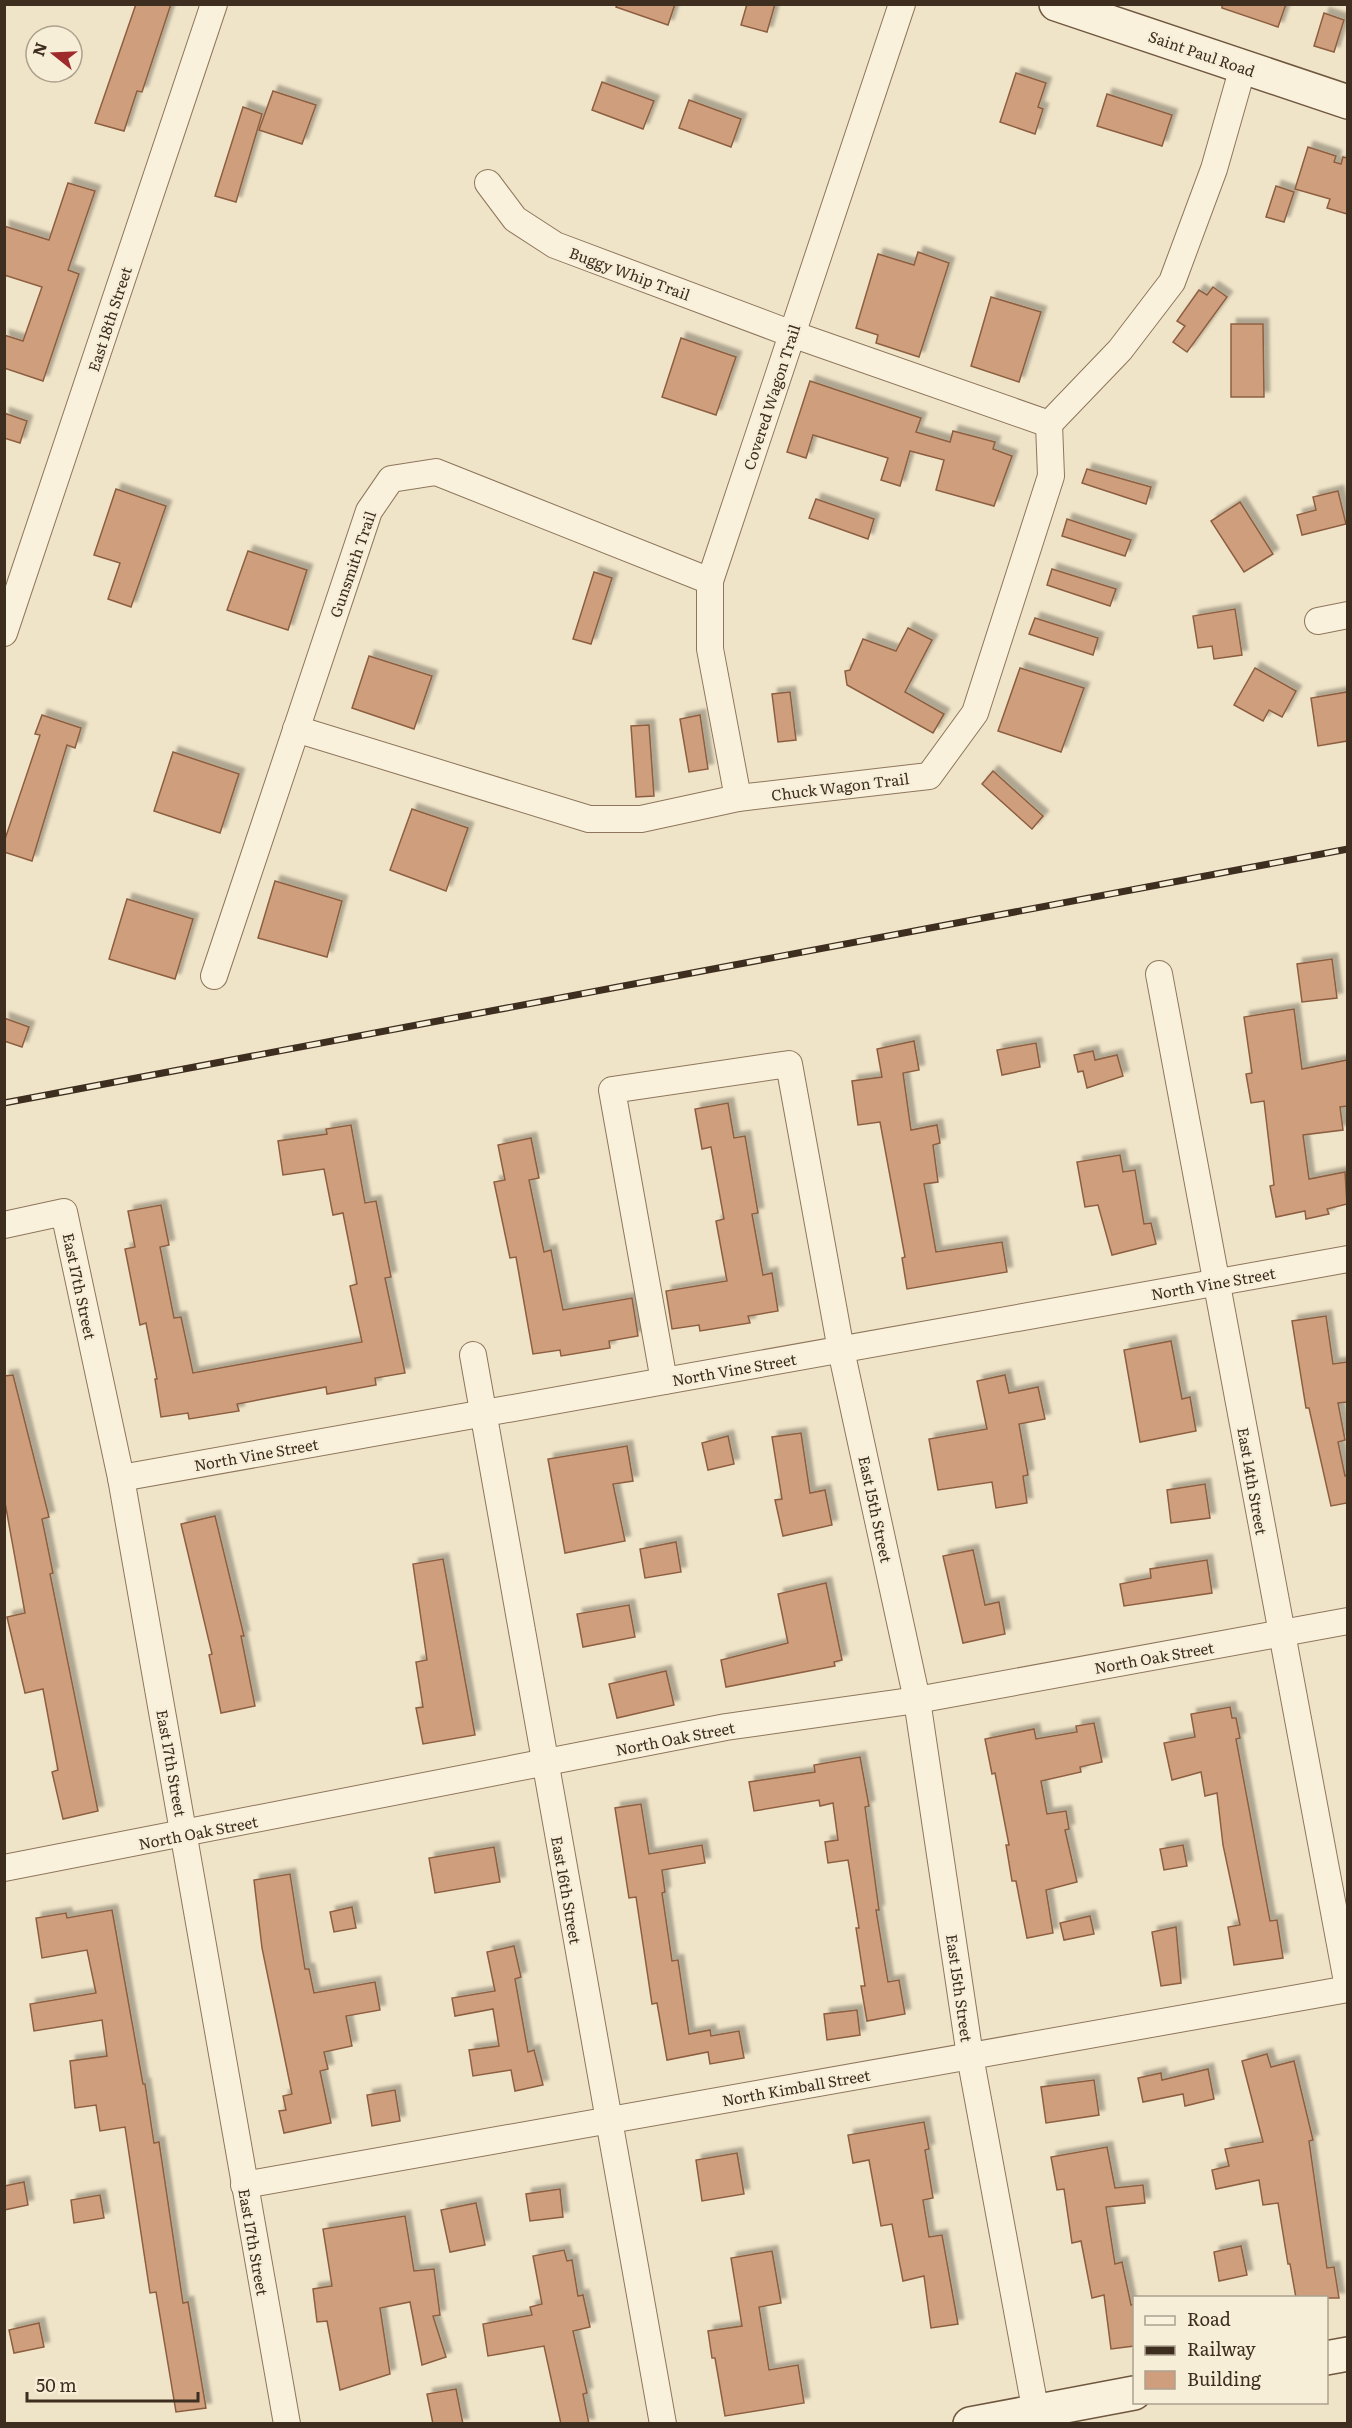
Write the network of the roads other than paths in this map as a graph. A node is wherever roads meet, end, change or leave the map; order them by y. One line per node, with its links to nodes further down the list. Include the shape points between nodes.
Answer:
1 (214, 4): 13 (street, East 18th Street)
2 (902, 4): 8 (street, Covered Wagon Trail)
3 (1056, 4): 4 (main road, Saint Paul Road)
4 (1115, 14): 5 (main road, Saint Paul Road)
5 (1244, 67): 6 (main road, Saint Paul Road); 9 (street, via 1214,169 1172,282 1120,350)
6 (1347, 102)
7 (488, 183): 8 (street, Buggy Whip Trail, via 515,219 555,245)
8 (792, 334): 9 (street); 10 (street, Covered Wagon Trail)
9 (1049, 424): 15 (street, Chuck Wagon Trail, via 1051,476 975,713 929,776)
10 (710, 581): 14 (street, Gunsmith Trail, via 436,472 391,479 369,511); 15 (street, Covered Wagon Trail, via 710,649)
11 (1347, 615): 12 (street)
12 (1318, 621)
13 (4, 633)
14 (296, 729): 15 (street, Chuck Wagon Trail, via 589,819 641,819); 17 (street, Gunsmith Trail)
15 (738, 798)
16 (1159, 974): 20 (street, East 14th Street)
17 (214, 976)
18 (4, 1225): 25 (street, East 17th Street, via 64,1212)
19 (1347, 1259): 20 (street, North Vine Street)
20 (1216, 1283): 21 (street, North Vine Street); 27 (street, East 14th Street)
21 (841, 1350): 23 (street, North Vine Street); 23 (street, East 15th Street, via 789,1064 612,1090); 28 (street, East 15th Street)
22 (473, 1355): 24 (street, East 16th Street)
23 (664, 1381): 24 (street, North Vine Street)
24 (483, 1413): 25 (street, North Vine Street); 29 (street, East 16th Street)
25 (121, 1478): 30 (street, East 17th Street)
26 (1347, 1621): 27 (street, North Oak Street)
27 (1281, 1635): 28 (street, North Oak Street); 32 (street, East 14th Street)
28 (917, 1700): 29 (street, North Oak Street, via 726,1727); 33 (street, East 15th Street)
29 (544, 1762): 30 (street, North Oak Street); 34 (street, East 16th Street)
30 (185, 1834): 31 (street, North Oak Street); 35 (street, East 17th Street)
31 (4, 1868)
32 (1347, 1988): 33 (street, North Kimball Street)
33 (970, 2056): 34 (street, North Kimball Street); 39 (street, East 15th Street)
34 (609, 2120): 35 (street, North Kimball Street); 41 (street, East 16th Street)
35 (244, 2185): 40 (street, East 17th Street)
36 (1347, 2354): 37 (main road)
37 (1328, 2358)
38 (1133, 2393): 39 (main road)
39 (1037, 2418): 42 (main road)
40 (287, 2424)
41 (663, 2424)
42 (970, 2424)

